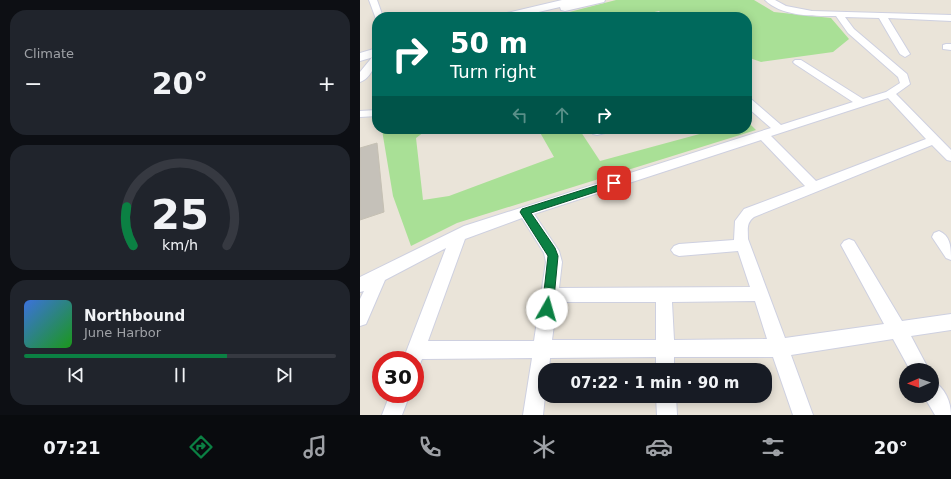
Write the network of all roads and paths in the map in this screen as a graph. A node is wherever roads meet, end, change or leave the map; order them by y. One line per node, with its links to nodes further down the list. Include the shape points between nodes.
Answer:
1 (373, 0): 6 (street)
2 (576, 0): 5 (street)
3 (600, 0): 8 (street)
4 (769, 0): 9 (street, via 784,8)
5 (552, 3): 7 (street)
6 (377, 12)
7 (520, 12)
8 (551, 12)
9 (839, 14): 10 (street); 19 (street, via 851,31 903,76 905,84)
10 (882, 16): 11 (street); 13 (street)
11 (951, 18)
12 (372, 53): 14 (street)
13 (905, 54)
14 (360, 57)
15 (798, 62): 20 (street)
16 (372, 63): 18 (street)
17 (372, 76): 18 (street)
18 (361, 77)
19 (890, 94): 20 (street); 26 (street)
20 (861, 103): 24 (street)
21 (752, 106): 24 (street)
22 (372, 113): 23 (street)
23 (360, 114)
24 (779, 130): 25 (street)
25 (763, 134): 28 (street); 29 (street)
26 (934, 140): 27 (street); 28 (street)
27 (951, 157)
28 (814, 187): 33 (street, via 743,217 740,224)
29 (525, 212): 30 (street); 39 (street, via 551,251 554,262)
30 (458, 235): 36 (street); 47 (street)
31 (939, 237): 35 (street)
32 (848, 244): 43 (street)
33 (743, 245): 34 (street); 38 (street)
34 (679, 250)
35 (951, 254)
36 (379, 275): 37 (street); 41 (street)
37 (360, 285)
38 (760, 294): 40 (street); 45 (street)
39 (549, 295): 40 (street); 46 (street)
40 (664, 295): 44 (street)
41 (360, 318)
42 (951, 322): 43 (street)
43 (897, 329): 45 (street); 50 (street)
44 (665, 348): 45 (street); 46 (street); 49 (street)
45 (779, 348): 57 (street)
46 (542, 349): 48 (street); 55 (street)
47 (415, 351)
48 (424, 355)
49 (666, 363)
50 (916, 363)
51 (397, 403): 54 (street)
52 (666, 403): 56 (street)
53 (939, 403): 58 (street)
54 (392, 415)
55 (533, 415)
56 (667, 415)
57 (803, 415)
58 (946, 415)

